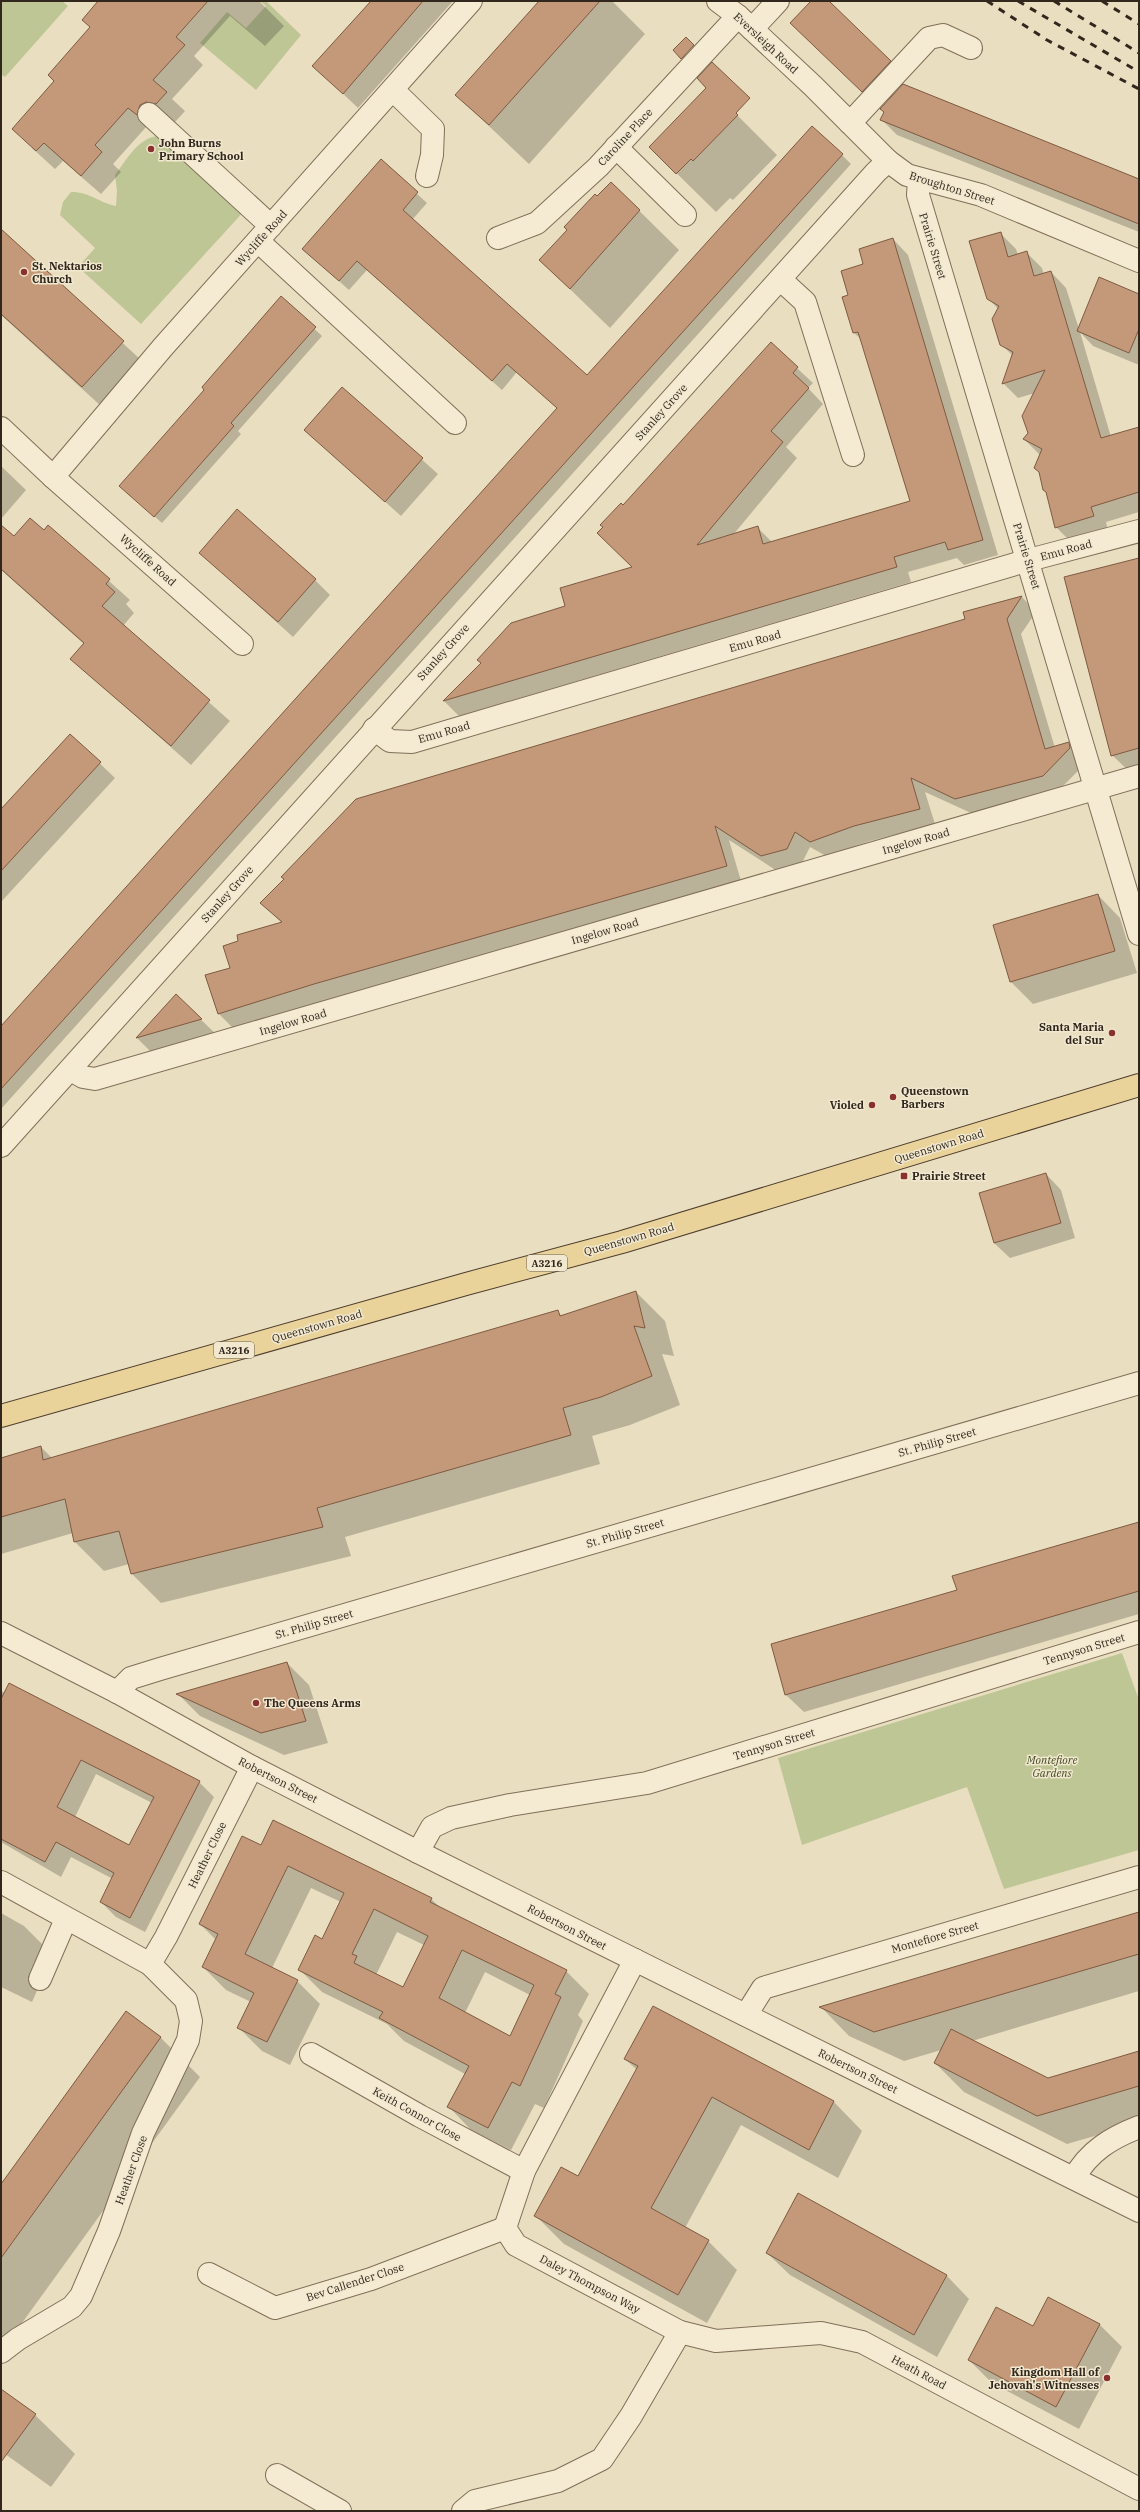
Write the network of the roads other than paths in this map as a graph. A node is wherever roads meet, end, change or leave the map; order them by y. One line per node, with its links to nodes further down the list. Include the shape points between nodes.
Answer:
1 (471, 1): 7 (street, Wycliffe Road)
2 (718, 1): 4 (street, Eversleigh Road)
3 (778, 1): 4 (street, Caroline Place)
4 (745, 23): 6 (street, Eversleigh Road); 10 (street, Caroline Place)
5 (971, 48): 9 (street, via 943,35 929,38)
6 (813, 86): 9 (street, Broughton Street)
7 (394, 90): 12 (street, via 433,128 432,156); 15 (street, Wycliffe Road)
8 (149, 114): 15 (street)
9 (850, 122): 11 (street, Broughton Street)
10 (616, 147): 14 (street); 16 (street, Caroline Place, via 537,224)
11 (888, 161): 13 (street, Broughton Street, via 907,175); 18 (street, Stanley Grove)
12 (427, 176)
13 (920, 179): 17 (street, Broughton Street, via 981,195); 24 (street, Prairie Street, via 918,195)
14 (685, 215)
15 (264, 234): 19 (street); 22 (street, Wycliffe Road, via 163,347)
16 (498, 238)
17 (1139, 261)
18 (781, 280): 21 (street, via 806,302); 26 (street, Stanley Grove)
19 (455, 423)
20 (1, 428): 22 (street, Wycliffe Road)
21 (853, 455)
22 (53, 477): 25 (street, Wycliffe Road)
23 (1139, 531): 24 (street, Emu Road)
24 (1028, 560): 26 (street, Emu Road, via 412,742 390,741); 28 (street, Prairie Street)
25 (242, 644)
26 (374, 728): 30 (street, Stanley Grove)
27 (1139, 776): 28 (street, Ingelow Road)
28 (1095, 789): 29 (street, Prairie Street); 30 (street, Ingelow Road, via 95,1079 83,1077)
29 (1139, 934)
30 (71, 1070): 32 (street, Stanley Grove)
31 (1139, 1085): 34 (main road, Queenstown Road / A3216, via 622,1242)
32 (1, 1146)
33 (1139, 1383): 37 (street, St. Philip Street, via 160,1669 131,1678)
34 (1, 1416)
35 (1139, 1632): 39 (street, Tennyson Street, via 647,1783 510,1805 451,1818 432,1827)
36 (1, 1633): 37 (street, Robertson Street)
37 (117, 1692): 38 (street, Robertson Street)
38 (252, 1767): 39 (street, Robertson Street); 44 (street, Heather Close)
39 (418, 1852): 43 (street, Robertson Street)
40 (1139, 1877): 46 (street, Montefiore Street, via 770,1985 756,1996)
41 (1, 1882): 42 (street, Heather Close)
42 (66, 1920): 44 (street, Heather Close); 45 (street)
43 (635, 1960): 46 (street, Robertson Street); 49 (street)
44 (150, 1964): 55 (street, Heather Close, via 186,2000 191,2021 188,2040 143,2133 109,2231 81,2296 72,2307 18,2338)
45 (40, 1979)
46 (746, 2016): 50 (street, Robertson Street)
47 (311, 2054): 49 (street, Keith Connor Close)
48 (1139, 2127): 50 (street, via 1093,2152 1083,2161)
49 (524, 2171): 52 (street)
50 (1074, 2178): 51 (street, Robertson Street)
51 (1139, 2210)
52 (505, 2228): 53 (street, Bev Callender Close, via 371,2279 275,2308); 54 (street, Daley Thompson Way, via 516,2245)
53 (209, 2274)
54 (680, 2332): 57 (street, Heath Road, via 716,2340 821,2333 862,2342); 59 (street, via 631,2416 602,2459 558,2481 475,2501)
55 (1, 2352)
56 (277, 2475): 58 (street)
57 (1139, 2489)
58 (340, 2511)
59 (463, 2511)

